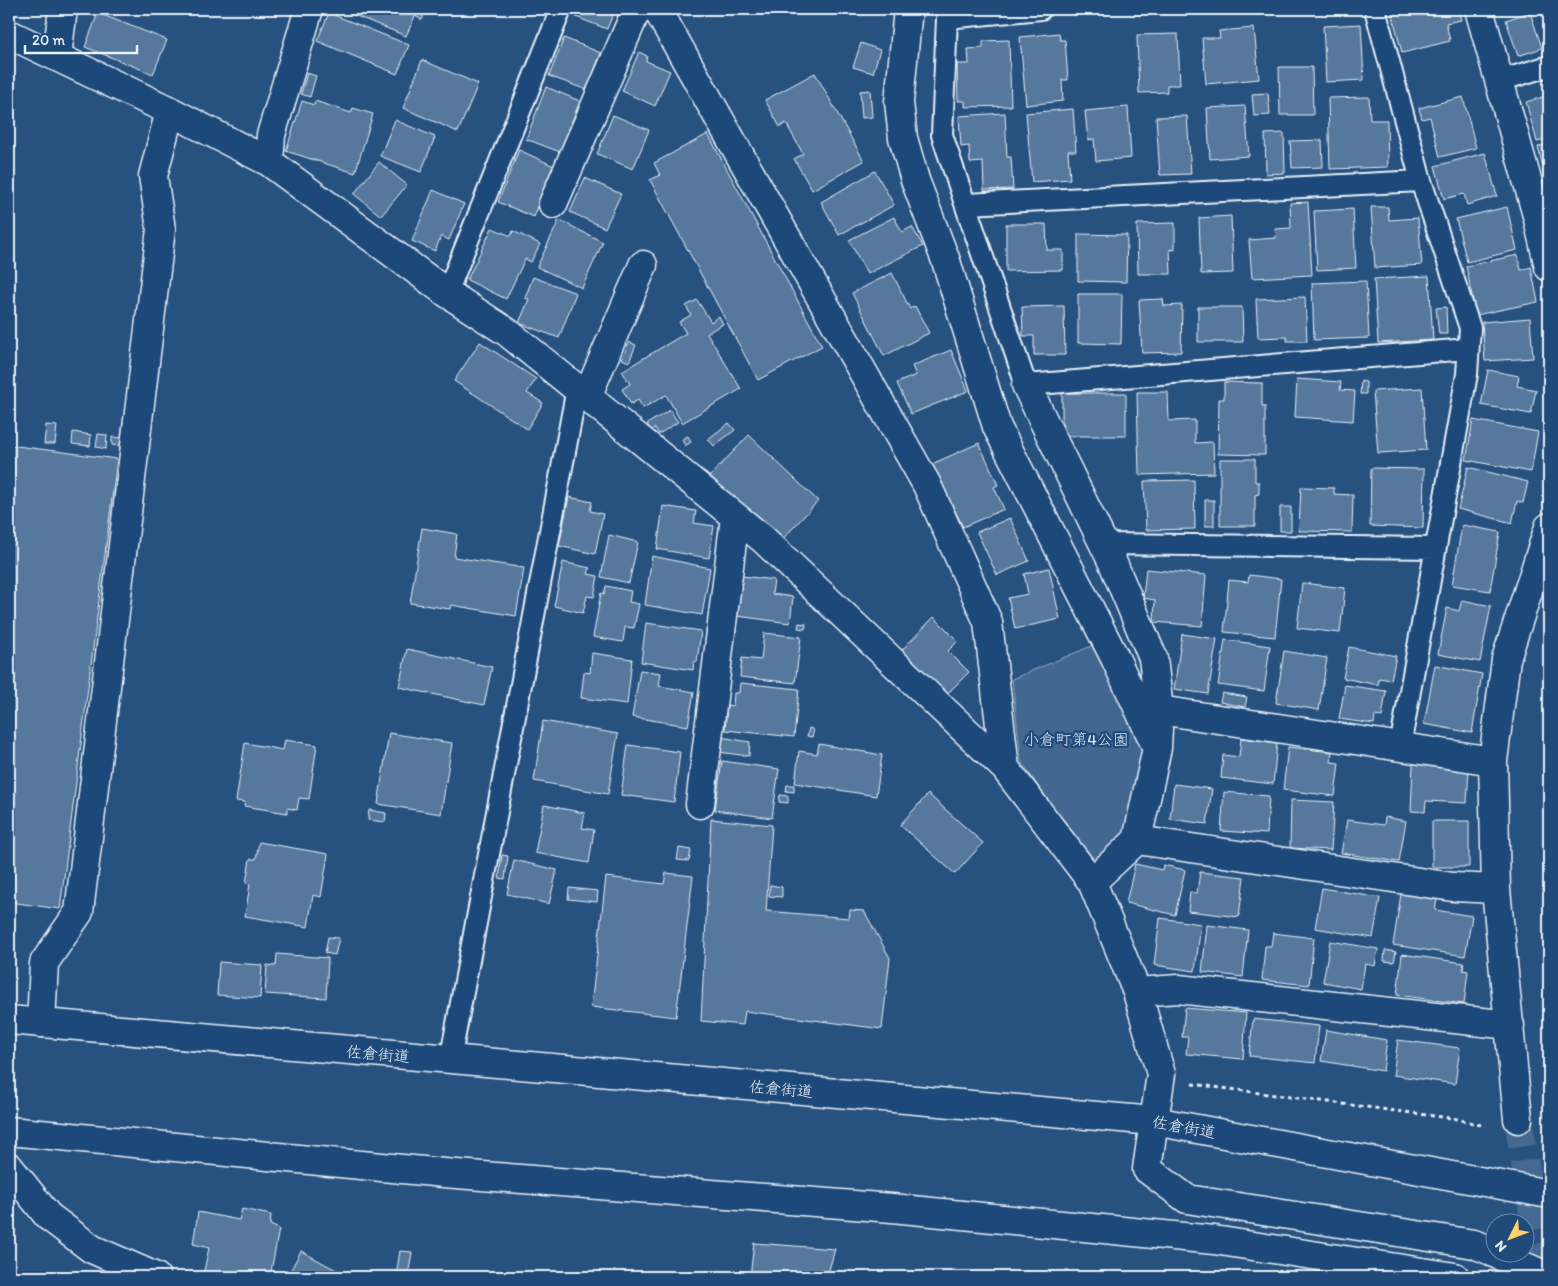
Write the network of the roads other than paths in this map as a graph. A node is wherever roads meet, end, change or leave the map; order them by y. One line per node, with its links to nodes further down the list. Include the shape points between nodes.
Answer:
1 (63, 9): 11 (main road)
2 (309, 9): 15 (main road, via 271,135)
3 (561, 9): 22 (lane)
4 (637, 9): 17 (main road)
5 (657, 9): 34 (main road, via 927,485 988,622)
6 (908, 9): 32 (main road, via 899,102 903,138 915,180 946,261 997,427 1115,658)
7 (1041, 9): 18 (lane, via 947,18 942,135)
8 (1375, 9): 16 (lane)
9 (1479, 9): 13 (main road)
10 (9, 34): 11 (main road)
11 (57, 56): 14 (main road)
12 (1549, 66): 13 (lane)
13 (1499, 81): 19 (main road)
14 (170, 111): 15 (main road); 41 (main road, via 152,176 162,229 79,912 44,963)
15 (269, 162): 22 (main road)
16 (1421, 181): 18 (lane); 23 (lane, via 1470,328)
17 (553, 204)
18 (967, 204): 24 (lane, via 985,268)
19 (1544, 217): 21 (main road)
20 (643, 265): 25 (main road)
21 (1549, 266)
22 (447, 293): 25 (main road, via 507,332)
23 (1468, 348): 24 (lane); 29 (lane, via 1467,374)
24 (1026, 385): 28 (main road)
25 (582, 392): 26 (main road); 43 (lane)
26 (735, 517): 34 (main road); 35 (main road)
27 (1549, 528): 33 (main road, via 1506,659)
28 (1104, 544): 29 (lane); 30 (main road, via 1153,658)
29 (1435, 548): 31 (lane)
30 (1159, 710): 31 (main road); 32 (main road)
31 (1400, 747): 33 (main road)
32 (1157, 748): 36 (main road)
33 (1493, 761): 38 (main road)
34 (1005, 768): 37 (main road)
35 (700, 804)
36 (1137, 840): 37 (main road); 38 (main road, via 1453,887)
37 (1092, 882): 39 (main road)
38 (1496, 889): 42 (main road)
39 (1138, 992): 42 (main road, via 1178,989); 45 (main road, via 1161,1074)
40 (9, 1020): 41 (main road, 佐倉街道)
41 (41, 1023): 43 (main road, 佐倉街道)
42 (1510, 1025): 44 (main road)
43 (450, 1060): 45 (main road, 佐倉街道)
44 (1518, 1119)
45 (1154, 1121): 48 (main road, 佐倉街道); 49 (main road, via 1147,1169 1187,1199 1474,1244)
46 (12, 1140): 52 (main road, via 892,1208 1204,1239)
47 (9, 1167): 51 (main road, via 48,1216 92,1249)
48 (1549, 1194)
49 (1486, 1249)
50 (1520, 1264): 53 (main road)
51 (156, 1277)
52 (1455, 1277)
53 (1549, 1277)

